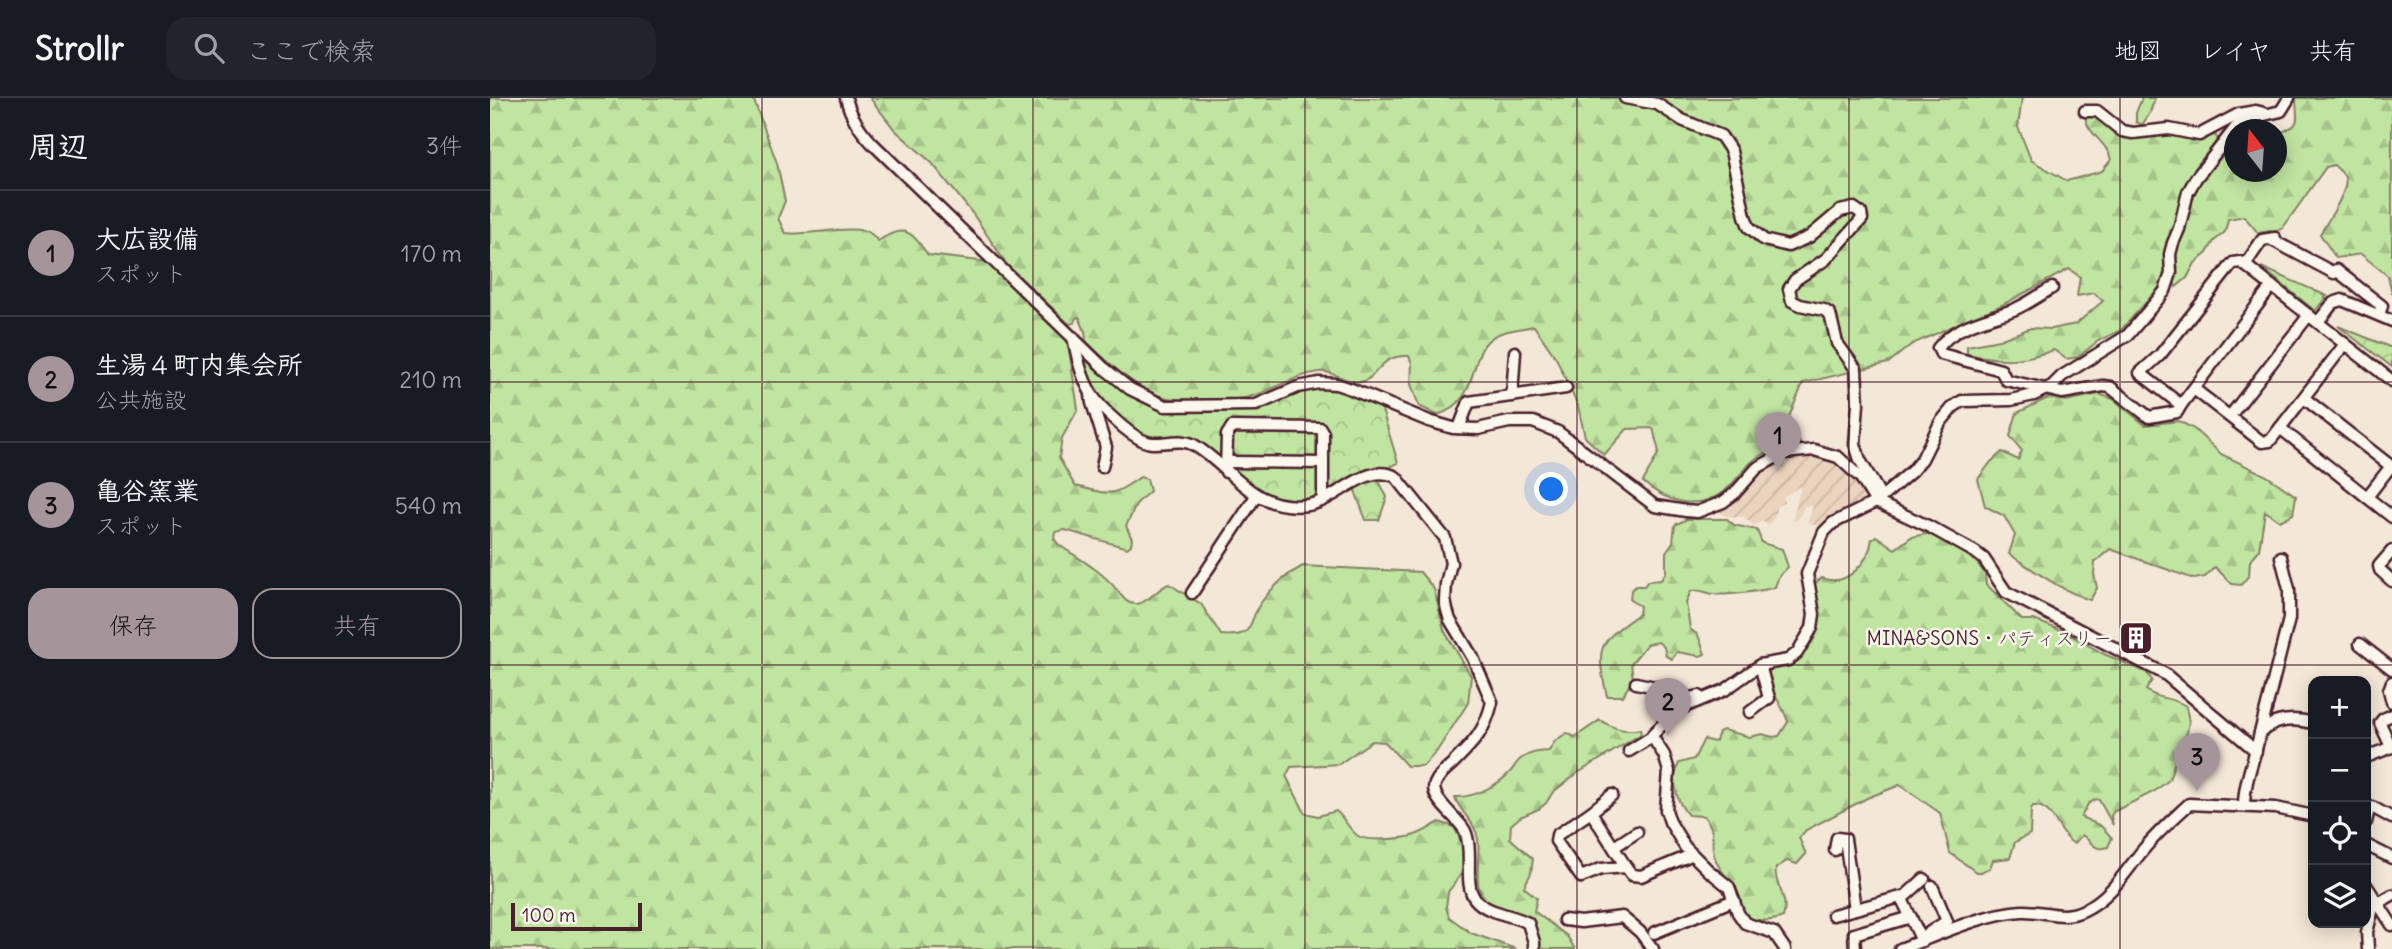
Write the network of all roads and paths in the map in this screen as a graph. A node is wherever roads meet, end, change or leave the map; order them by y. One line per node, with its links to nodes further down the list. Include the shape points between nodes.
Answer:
1 (846, 98): 13 (street, via 865,135)
2 (1625, 98): 34 (street, via 1657,104 1720,136 1731,151 1749,227 1764,240 1788,246 1840,211 1854,208 1861,213 1862,219 1826,260 1789,289 1792,301 1830,314 1837,343 1856,369 1855,444 1879,493)
3 (2289, 98): 5 (street, via 2281,111)
4 (2085, 111): 5 (street, via 2097,111 2122,131 2169,129 2199,135 2239,114 2256,111)
5 (2265, 115): 19 (street, via 2236,127 2188,192 2165,290 2128,335)
6 (2245, 264): 7 (street); 10 (street, via 2262,240 2274,238 2334,273 2336,270 2382,306); 23 (street, via 2233,263 2160,355 2140,373)
7 (2273, 286): 9 (street); 18 (street)
8 (2052, 288): 19 (street, via 2016,309 1973,323 1938,348 1945,356 2001,370 2006,380)
9 (2309, 315): 12 (street); 24 (street)
10 (2379, 315): 11 (street); 12 (street, via 2342,300 2333,303)
11 (2392, 321)
12 (2318, 322): 14 (street)
13 (1073, 336): 20 (street); 25 (street, via 1130,389 1165,406 1256,405 1319,383 1344,386 1429,421)
14 (2344, 344): 16 (street); 22 (street)
15 (1515, 352): 21 (street)
16 (2392, 381)
17 (1566, 388): 21 (street)
18 (2194, 389): 23 (street); 24 (street)
19 (2045, 390): 23 (street, via 2063,393 2110,387 2149,417 2177,412); 34 (street, via 2011,400 1962,401 1940,423 1922,459)
20 (1091, 394): 29 (street, via 1106,447); 30 (street, via 1133,435 1149,443 1187,442)
21 (1512, 396): 25 (street, via 1469,402)
22 (2304, 398): 26 (street); 28 (street)
23 (2181, 405)
24 (2230, 416): 26 (street, via 2262,442 2270,441)
25 (1459, 428): 34 (street, via 1522,421 1547,427 1641,497 1669,509 1697,512 1713,507 1735,493 1770,458 1802,450 1838,457 1861,478)
26 (2280, 428): 32 (street)
27 (1322, 463): 30 (street); 30 (street, via 1320,428 1237,426 1227,433); 33 (street)
28 (2391, 466): 32 (street)
29 (1102, 467)
30 (1226, 467): 31 (street)
31 (1256, 496): 33 (street, via 1286,504); 39 (street)
32 (2367, 497): 35 (street)
33 (1323, 500): 80 (street, via 1374,474 1390,474 1445,538 1451,563 1447,610 1492,702 1484,728 1438,778 1434,795 1464,830 1472,896 1488,909 1528,923)
34 (1876, 502): 41 (street, via 1824,532 1807,574 1812,628 1788,660); 54 (street, via 1975,552 2006,592 2165,674)
35 (2392, 517)
36 (2392, 551): 38 (street, via 2379,566)
37 (2281, 557): 50 (street, via 2289,589 2289,619)
38 (2392, 582)
39 (1192, 593)
40 (2360, 644): 42 (street)
41 (1760, 665): 45 (street); 47 (street, via 1771,702)
42 (2392, 669)
43 (2392, 682): 46 (street)
44 (1636, 683): 45 (street, via 1686,699)
45 (1731, 686): 51 (street, via 1677,710)
46 (2392, 702)
47 (1750, 712)
48 (2392, 715): 52 (street, via 2380,723)
49 (2308, 722): 50 (street, via 2274,722)
50 (2260, 733): 54 (street)
51 (1653, 736): 53 (street); 66 (street, via 1669,771 1666,802 1670,822)
52 (2392, 747): 55 (street)
53 (1629, 751)
54 (2256, 751): 57 (street, via 2244,788)
55 (2371, 755)
56 (1612, 796): 59 (street)
57 (2244, 806): 60 (street); 79 (street, via 2189,804 2144,849 2119,884 2086,909 2067,916 2015,912)
58 (2371, 808): 61 (street)
59 (1591, 812): 63 (street); 68 (street, via 1557,835 1556,841 1581,877)
60 (2308, 815)
61 (2392, 818)
62 (1637, 832): 63 (street)
63 (1614, 847): 68 (street)
64 (2371, 848): 67 (street)
65 (1835, 850): 73 (street, via 1836,840 1843,838)
66 (1692, 855): 68 (street, via 1641,876 1632,875); 71 (street, via 1729,887)
67 (2392, 858)
68 (1626, 867)
69 (2392, 895): 72 (street)
70 (1903, 898): 73 (street); 75 (street); 79 (street, via 1928,883 1948,921)
71 (1734, 900): 78 (street); 82 (street, via 1745,923 1774,933)
72 (2374, 906): 77 (street); 85 (street)
73 (1855, 909): 74 (street)
74 (1833, 915)
75 (1911, 917): 79 (street); 83 (street, via 1854,934)
76 (1564, 920): 81 (street, via 1626,919)
77 (2392, 925)
78 (1654, 933)
79 (1922, 941): 84 (street)
80 (1534, 949)
81 (1653, 949)
82 (1786, 949)
83 (1855, 949)
84 (1900, 949)
85 (2368, 949)

